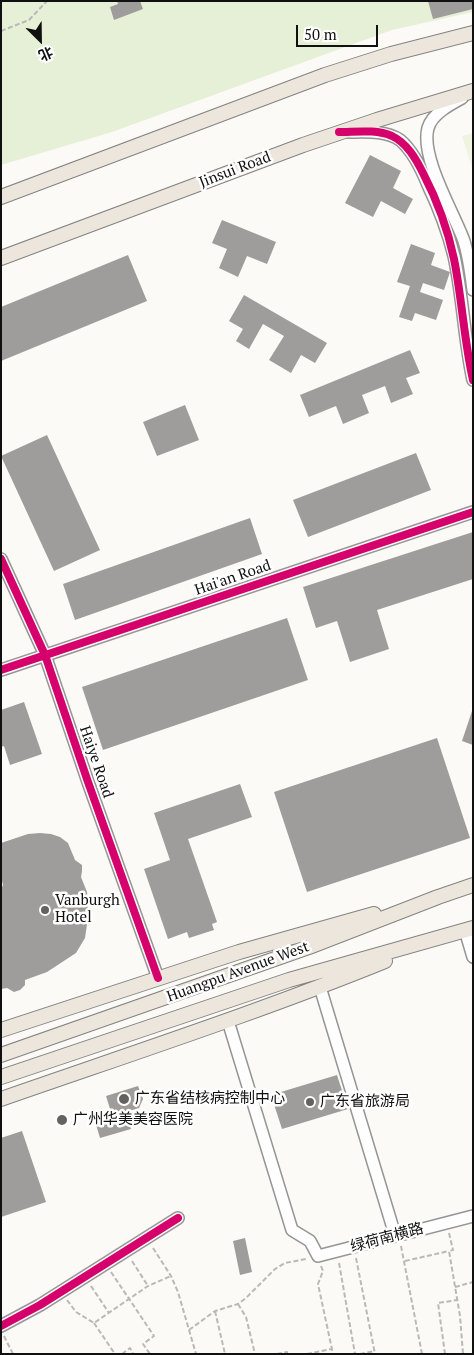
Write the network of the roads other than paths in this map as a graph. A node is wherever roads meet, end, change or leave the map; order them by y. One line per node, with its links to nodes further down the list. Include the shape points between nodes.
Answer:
1 (473, 33): 3 (main road)
2 (473, 37): 3 (main road)
3 (442, 42): 6 (main road, via 390,54 325,75)
4 (473, 91): 5 (main road, Jinsui Road); 8 (street, via 433,119 427,140 436,174 464,243)
5 (339, 132): 7 (main road, Jinsui Road); 9 (street, via 391,136 410,151 418,164 437,204 454,257)
6 (1, 197)
7 (1, 258)
8 (473, 290)
9 (473, 380)
10 (473, 512): 12 (street, Hai'an Road)
11 (1, 559): 12 (street, Haiye Road)
12 (45, 655): 13 (street, Hai'an Road); 19 (street, Haiye Road)
13 (1, 670)
14 (473, 885): 15 (main road, Huangpu Avenue West)
15 (438, 897): 19 (main road, via 269,943); 23 (main road, Huangpu Avenue West, via 309,948)
16 (469, 929): 17 (main road, Huangpu Avenue West); 18 (street)
17 (448, 935): 20 (main road); 24 (main road, Huangpu Avenue West, via 289,980)
18 (473, 957)
19 (158, 978): 22 (main road)
20 (320, 987): 21 (main road); 28 (street)
21 (228, 1021): 25 (main road); 28 (street, 绿荷南横路, via 292,1230 310,1242 318,1256)
22 (1, 1030)
23 (1, 1055)
24 (1, 1077)
25 (1, 1099)
26 (473, 1216): 28 (street, 绿荷南横路)
27 (178, 1218): 29 (street)
28 (397, 1235)
29 (1, 1328)

